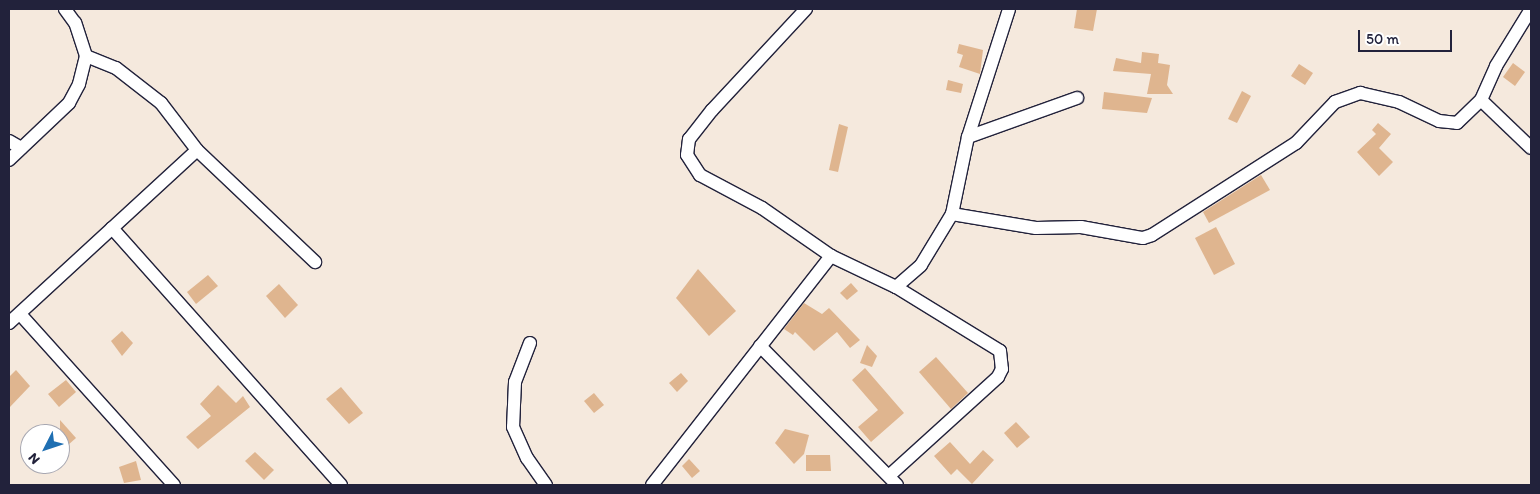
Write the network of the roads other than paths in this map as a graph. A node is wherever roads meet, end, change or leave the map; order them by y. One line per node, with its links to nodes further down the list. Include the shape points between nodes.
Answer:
1 (65, 9): 5 (street, via 75,23)
2 (806, 9): 16 (street, via 712,110 690,139 687,155 700,175 762,208)
3 (1009, 9): 8 (street)
4 (1531, 9): 7 (street, via 1496,66)
5 (86, 56): 10 (street, via 79,84 69,103); 12 (street, via 116,68 141,86 180,125)
6 (1078, 98): 8 (street)
7 (1481, 100): 11 (street); 14 (street, via 1457,123 1439,122 1399,102 1360,93 1335,102 1296,144 1160,231 1143,238 1096,228 1036,228)
8 (968, 137): 14 (street)
9 (9, 141): 10 (street)
10 (21, 148): 13 (street)
11 (1531, 148)
12 (197, 150): 15 (street); 17 (street)
13 (9, 160)
14 (952, 214): 18 (street, via 922,265)
15 (112, 228): 19 (street); 25 (street)
16 (831, 256): 18 (street); 22 (street)
17 (316, 262)
18 (896, 287): 23 (street, via 993,343 1000,351 1002,369 980,396)
19 (20, 314): 20 (street); 24 (street)
20 (9, 323)
21 (530, 343): 26 (street, via 514,382 513,428 527,458)
22 (760, 346): 23 (street); 27 (street)
23 (893, 480)
24 (174, 485)
25 (342, 485)
26 (546, 485)
27 (652, 485)

